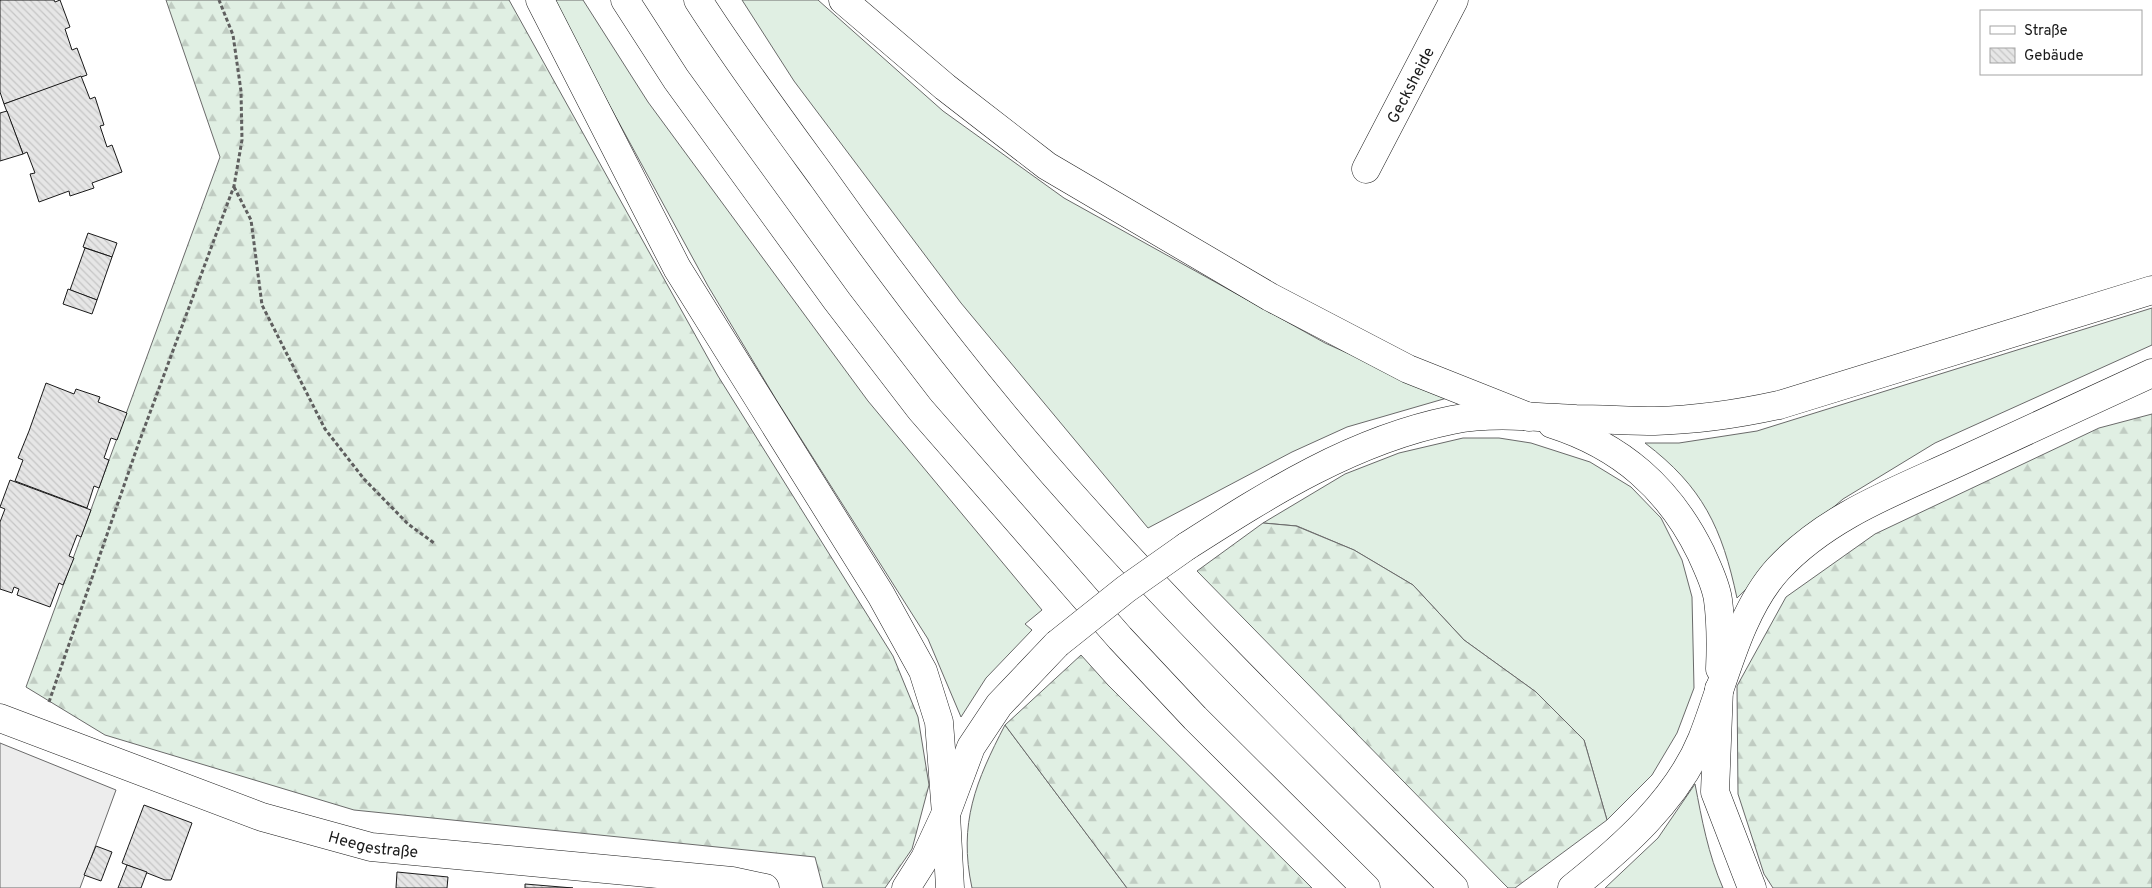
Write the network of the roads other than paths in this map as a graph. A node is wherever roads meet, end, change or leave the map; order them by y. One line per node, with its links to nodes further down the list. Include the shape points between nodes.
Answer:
1 (540, 0): 14 (main road, via 677,268 881,595 923,671 939,722)
2 (625, 0): 18 (main road, via 676,79 920,409 1120,638 1195,718)
3 (698, 0): 19 (main road, via 887,267 1004,416 1080,505 1236,670)
4 (843, 0): 11 (main road, via 945,87 1047,166 1270,297 1408,369)
5 (1454, 0): 6 (main road, Gecksheide)
6 (1366, 169)
7 (2147, 290): 11 (main road, via 1779,405 1747,412 1655,421)
8 (2152, 373): 10 (main road)
9 (2152, 395): 10 (main road)
10 (2100, 397): 12 (main road, via 1892,493 1817,534 1778,570 1761,593)
11 (1529, 417): 12 (main road, via 1569,430 1634,465 1659,489 1679,516 1708,568 1718,598 1721,638); 14 (main road, bridge, via 1453,420 1349,452 1272,492 1187,546 1056,644 999,705 971,747)
12 (1719, 689): 20 (main road, via 1701,740 1681,778 1609,858); 21 (main road, via 1715,792)
13 (0, 718): 15 (main road, Heegestraße, via 262,817 371,847 732,881)
14 (946, 814): 16 (main road); 17 (main road)
15 (765, 888)
16 (906, 888)
17 (950, 888)
18 (1366, 888)
19 (1454, 888)
20 (1572, 888)
21 (1752, 888)

